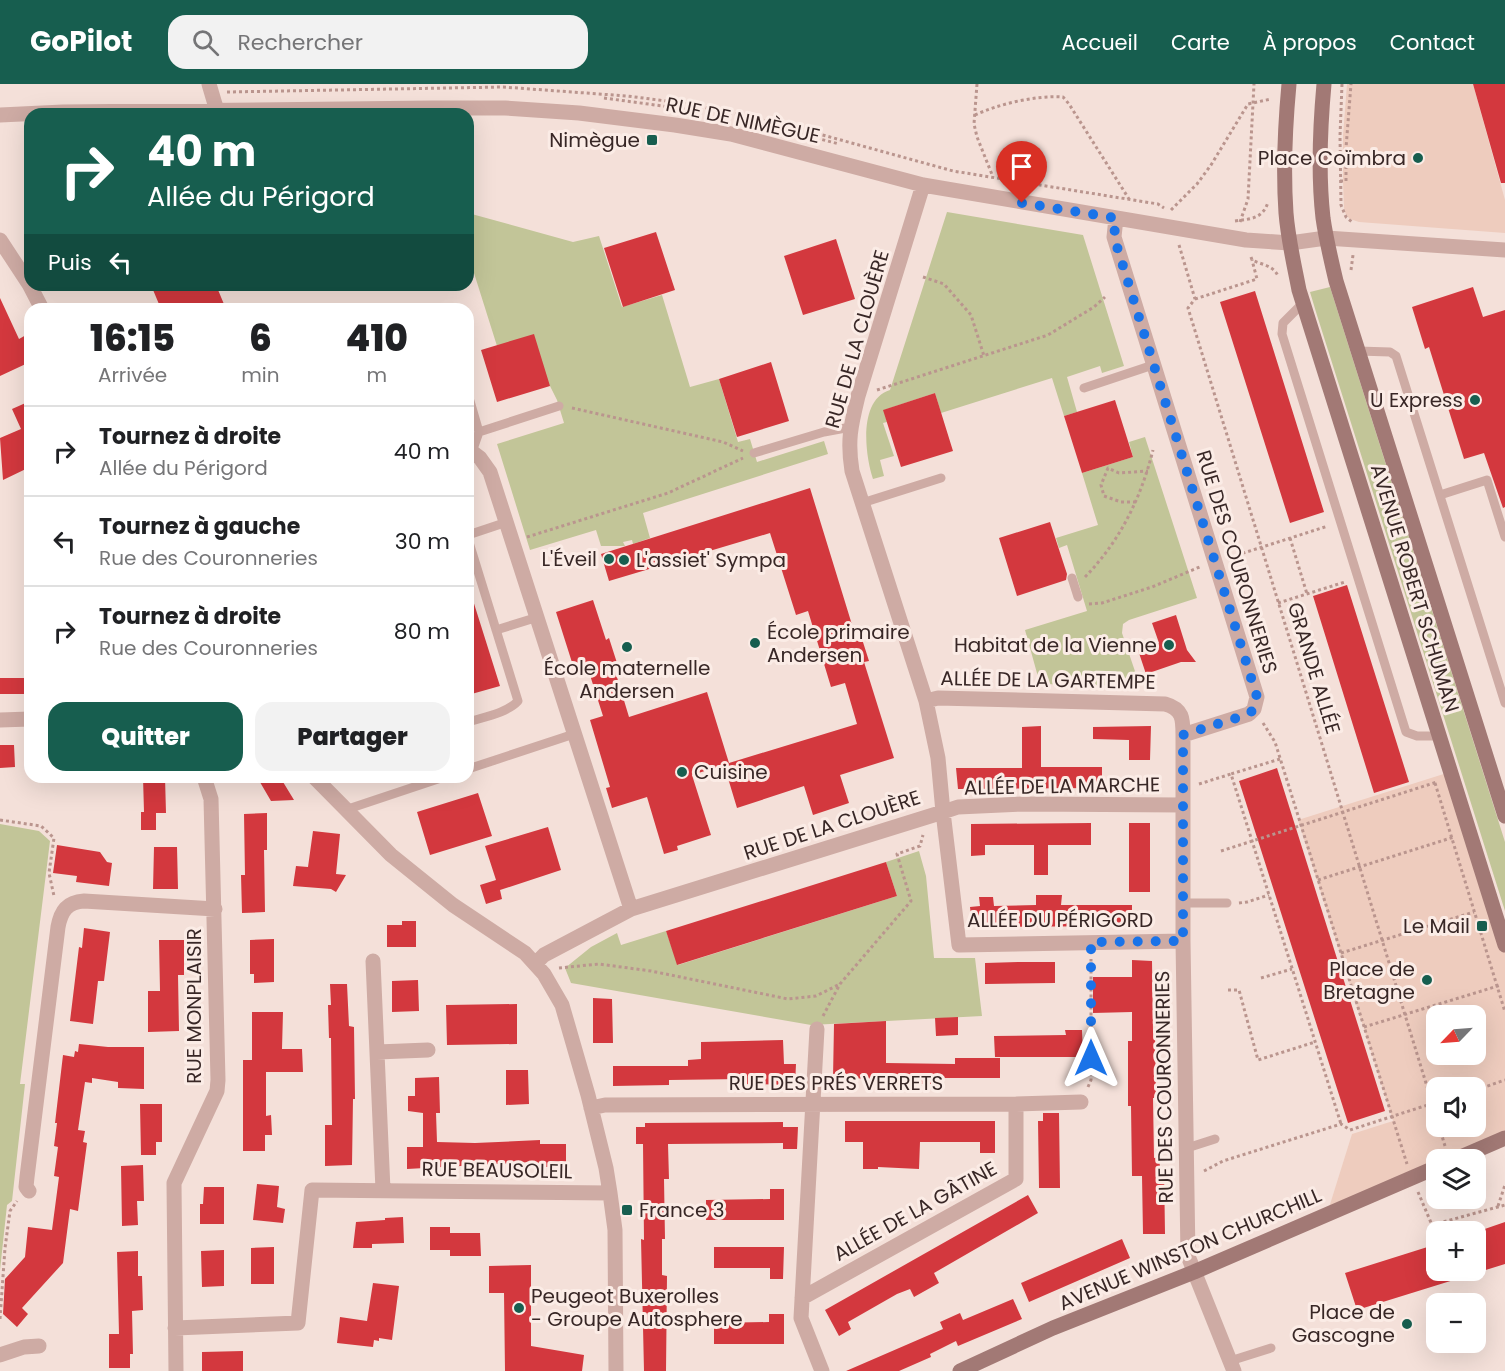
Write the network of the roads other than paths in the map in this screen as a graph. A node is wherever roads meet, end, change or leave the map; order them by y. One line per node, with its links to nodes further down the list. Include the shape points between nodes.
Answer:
1 (209, 84): 4 (street)
2 (1289, 84): 12 (main road, AVENUE ROBERT SCHUMAN, via 1285,184)
3 (1324, 84): 10 (main road, AVENUE ROBERT SCHUMAN, via 1321,182)
4 (216, 108)
5 (474, 109): 8 (street, RUE DE NIMÈGUE, via 579,113 675,125 731,135)
6 (0, 115): 7 (street, RUE DE NIMÈGUE)
7 (24, 115)
8 (923, 185): 9 (street, RUE DE NIMÈGUE); 21 (street, RUE DE LA CLOUÈRE)
9 (1116, 218): 12 (street, RUE DE NIMÈGUE, via 1246,240); 17 (street, RUE DES COURONNERIES, via 1114,237)
10 (1326, 238): 12 (street, RUE DE NIMÈGUE); 13 (street, RUE DE NIMÈGUE); 16 (main road, AVENUE ROBERT SCHUMAN)
11 (0, 240): 14 (street)
12 (1290, 243): 15 (main road, AVENUE ROBERT SCHUMAN)
13 (1505, 250)
14 (24, 276)
15 (1304, 303): 44 (main road, AVENUE ROBERT SCHUMAN); 44 (lane, via 1283,323 1282,334 1406,732)
16 (1358, 351): 27 (lane, via 1390,352 1396,356); 52 (main road, AVENUE ROBERT SCHUMAN)
17 (1153, 365): 18 (lane); 43 (street, RUE DES COURONNERIES, via 1257,697 1254,709 1240,718)
18 (1084, 388)
19 (559, 406): 22 (lane)
20 (474, 415): 22 (lane)
21 (850, 427): 24 (lane); 28 (street, RUE DE LA CLOUÈRE, via 852,471)
22 (479, 432): 23 (lane)
23 (474, 443)
24 (754, 453)
25 (474, 455): 29 (street, via 490,472)
26 (941, 478): 28 (lane)
27 (1440, 495): 31 (lane, via 1487,480); 38 (lane)
28 (862, 503): 37 (street, RUE DE LA CLOUÈRE)
29 (507, 522): 30 (lane); 35 (street)
30 (474, 535)
31 (1505, 537)
32 (474, 557): 36 (lane)
33 (1074, 582): 34 (lane)
34 (1078, 597)
35 (538, 617): 36 (lane); 42 (street)
36 (496, 630): 41 (lane, via 518,700 502,711)
37 (926, 700): 43 (street, ALLÉE DE LA GARTEMPE, via 1003,698 1165,704 1180,713); 51 (street, RUE DE LA CLOUÈRE)
38 (1505, 703)
39 (24, 719): 40 (street)
40 (0, 720)
41 (474, 721)
42 (574, 734): 45 (lane); 56 (street)
43 (1183, 735): 49 (street, RUE DES COURONNERIES)
44 (1439, 736): 58 (main road, AVENUE ROBERT SCHUMAN)
45 (474, 767)
46 (206, 783): 55 (street, RUE MONPLAISIR, via 211,799)
47 (320, 783): 50 (street)
48 (426, 783): 50 (lane)
49 (1182, 805): 51 (street, ALLÉE DE LA MARCHE, via 1024,804 958,807); 53 (street, RUE DES COURONNERIES)
50 (345, 810): 59 (street, via 399,862 453,904 525,954)
51 (943, 812): 56 (street, RUE DE LA CLOUÈRE); 57 (street, ALLÉE DU PÉRIGORD, via 959,945)
52 (1505, 816)
53 (1183, 903): 54 (lane); 57 (street, RUE DES COURONNERIES)
54 (1227, 903)
55 (215, 909): 74 (street, via 84,901 64,910 56,938 26,1186); 78 (street, RUE MONPLAISIR, via 217,1091 174,1183)
56 (631, 909): 59 (street, RUE DE LA CLOUÈRE)
57 (1183, 941): 70 (street, RUE DES COURONNERIES)
58 (1505, 945)
59 (540, 960): 67 (street, via 562,1005)
60 (373, 961): 63 (street)
61 (817, 1029): 65 (street, ALLÉE DE LA GÂTINE)
62 (428, 1050): 63 (street)
63 (377, 1052): 73 (street)
64 (1081, 1102): 66 (street, RUE DES PRÉS VERRETS)
65 (812, 1103): 66 (street, RUE DES PRÉS VERRETS); 67 (street, RUE DES PRÉS VERRETS); 77 (street, ALLÉE DE LA GÂTINE)
66 (1016, 1104): 77 (street, ALLÉE DE LA GÂTINE, via 1016,1179)
67 (591, 1108): 75 (street)
68 (1505, 1138): 71 (main road)
69 (1215, 1139): 70 (lane)
70 (1194, 1145): 76 (street, RUE DES COURONNERIES, via 1188,1256)
71 (1467, 1149)
72 (1426, 1172): 76 (main road, AVENUE WINSTON CHURCHILL)
73 (383, 1190): 75 (street, RUE BEAUSOLEIL); 78 (street, RUE BEAUSOLEIL, via 312,1190 298,1323)
74 (29, 1191)
75 (610, 1192): 84 (street, via 615,1230)
76 (1194, 1272): 82 (street, RUE DES COURONNERIES); 86 (main road, AVENUE WINSTON CHURCHILL, via 1053,1328)
77 (802, 1299): 85 (street, ALLÉE DE LA GÂTINE, via 801,1318)
78 (175, 1328): 83 (street, RUE MONPLAISIR)
79 (39, 1346): 81 (street)
80 (1271, 1348): 82 (lane)
81 (0, 1355)
82 (1232, 1366)
83 (176, 1371)
84 (616, 1371)
85 (822, 1371)
86 (960, 1371)

